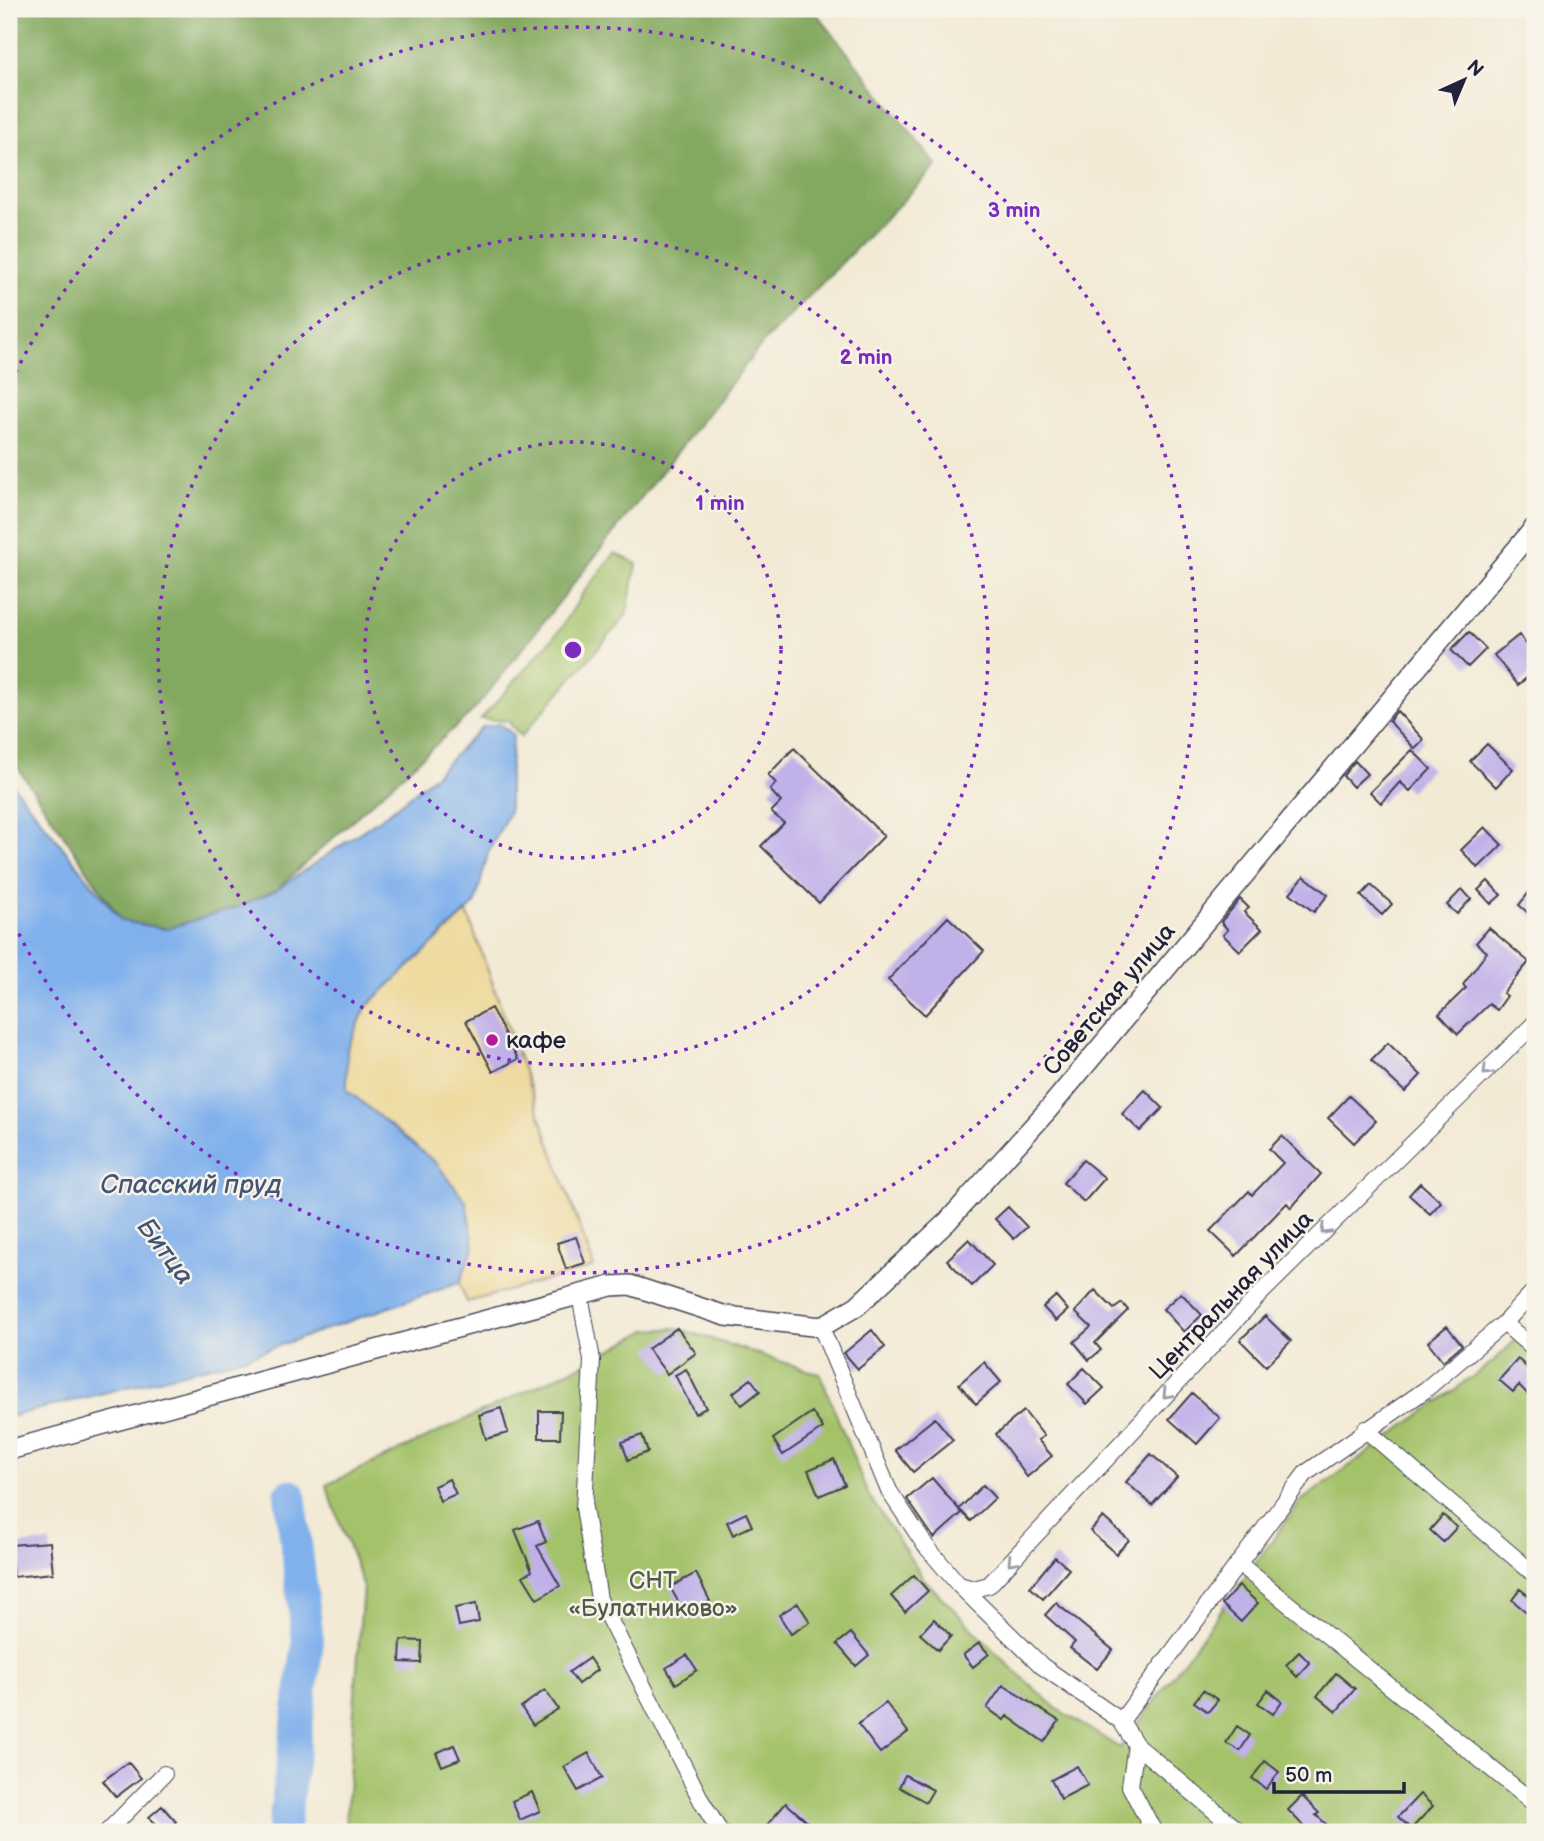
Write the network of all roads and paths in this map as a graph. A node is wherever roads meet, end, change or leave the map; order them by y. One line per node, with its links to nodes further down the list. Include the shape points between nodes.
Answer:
1 (1535, 527): 6 (street, Советская улица, via 1047,1111 947,1222 890,1277 857,1306)
2 (1535, 1023): 12 (street, Центральная улица, one-way to 12, via 1259,1295 989,1585 974,1589)
3 (1535, 1290): 5 (street)
4 (580, 1295): 6 (street, via 630,1285 726,1316); 9 (street); 18 (street, via 592,1360 584,1508 599,1599)
5 (1504, 1323): 7 (street); 8 (street, via 1425,1390)
6 (821, 1327): 12 (street, via 889,1491)
7 (1535, 1350)
8 (1365, 1429): 10 (street, via 1306,1473); 11 (street)
9 (9, 1450)
10 (1238, 1563): 13 (street); 16 (street)
11 (1535, 1575)
12 (959, 1585): 13 (street, via 1042,1666)
13 (1121, 1721): 14 (street)
14 (1136, 1745): 19 (street, via 1130,1786); 20 (street)
15 (164, 1774): 17 (street)
16 (1535, 1804)
17 (107, 1832)
18 (720, 1832)
19 (1154, 1832)
20 (1240, 1832)

